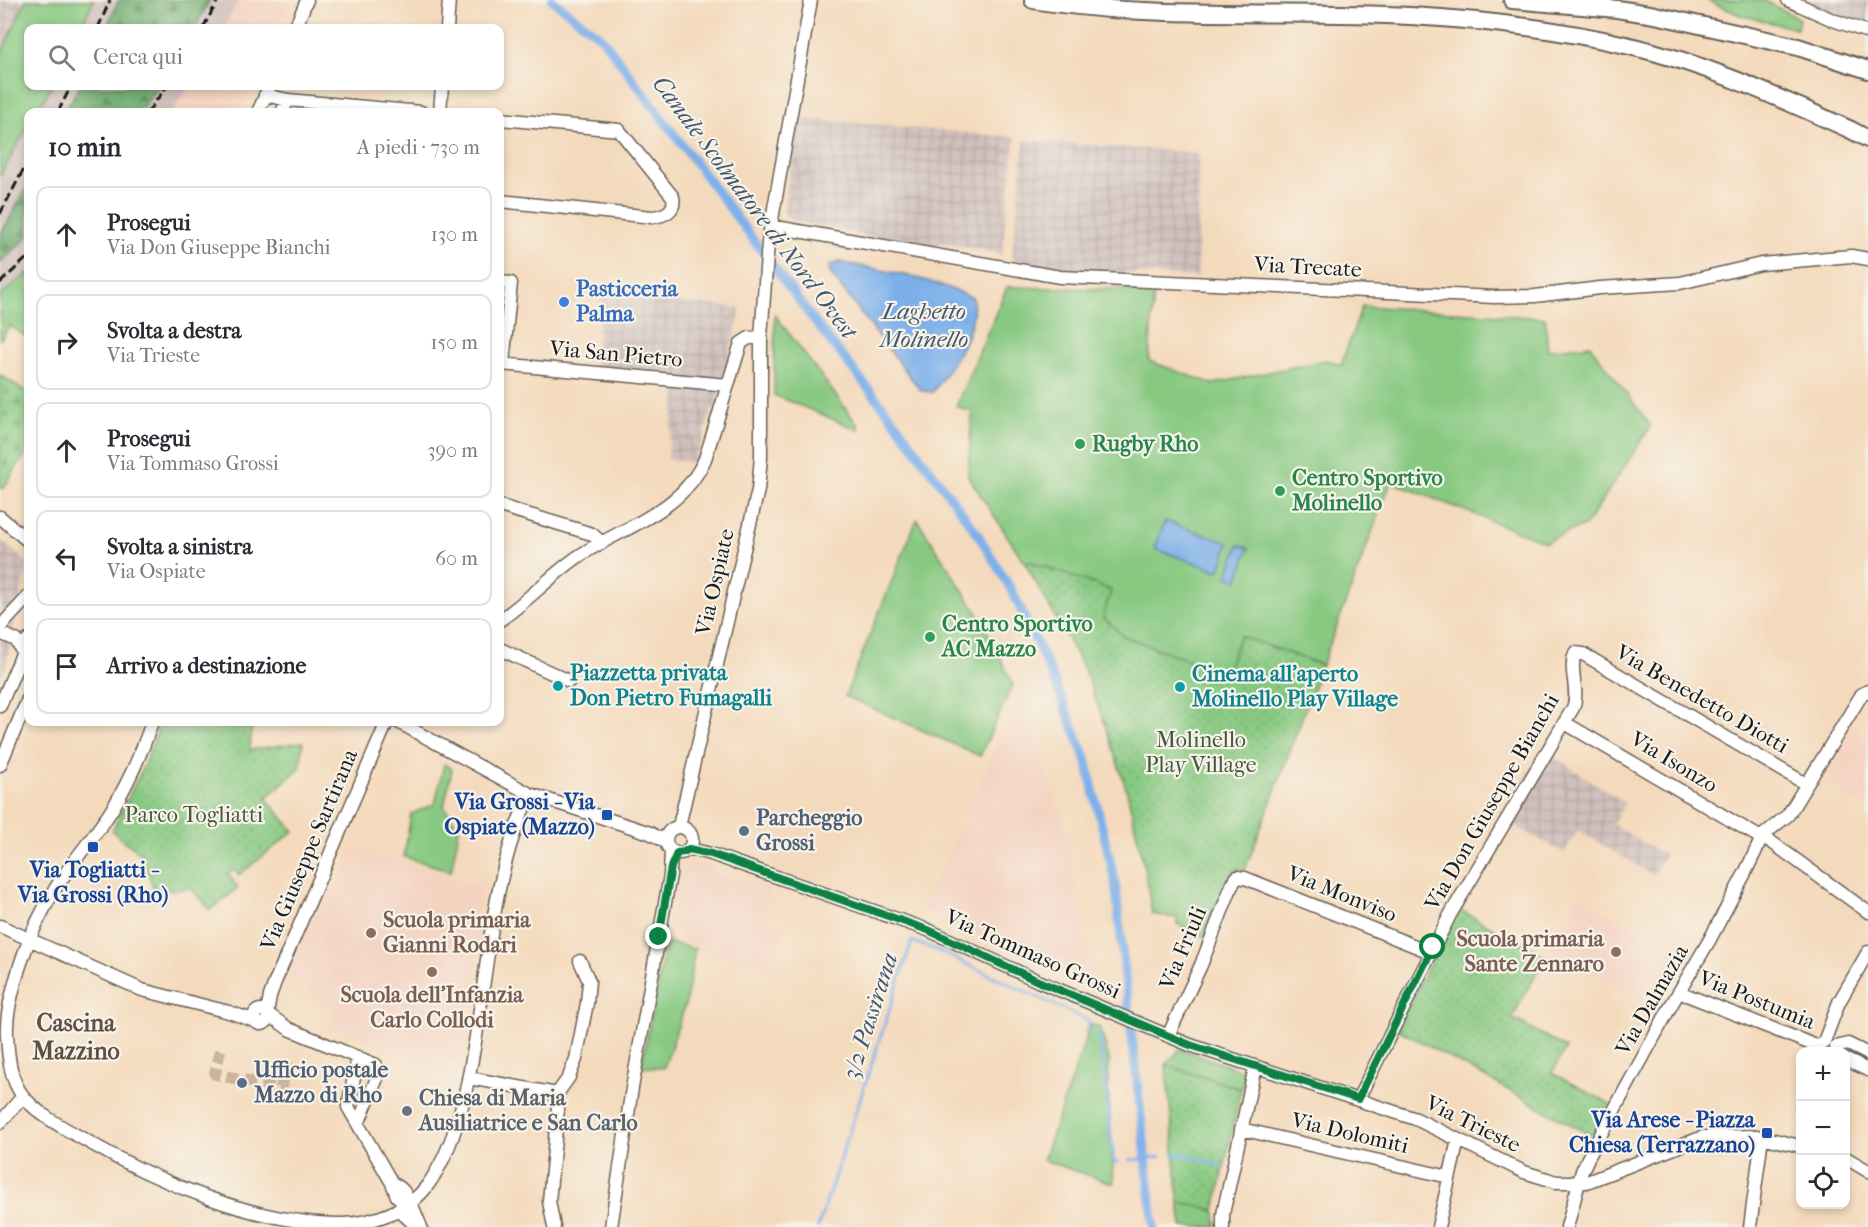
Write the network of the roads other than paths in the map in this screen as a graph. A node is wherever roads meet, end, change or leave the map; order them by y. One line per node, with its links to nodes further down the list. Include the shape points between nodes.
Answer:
1 (307, 0): 7 (street)
2 (449, 0): 8 (street)
3 (811, 0): 21 (street, Via Ospiate)
4 (1033, 0): 19 (highway, via 1162,11 1412,16 1563,32 1632,46 1732,78)
5 (1512, 0): 10 (highway, via 1655,15 1798,47)
6 (1788, 0): 9 (street)
7 (297, 24)
8 (447, 24)
9 (1868, 32)
10 (1868, 70)
11 (267, 90): 13 (street); 14 (street)
12 (442, 90): 17 (street)
13 (288, 100): 15 (street); 16 (street)
14 (260, 108)
15 (284, 108)
16 (377, 108)
17 (440, 108)
18 (504, 119): 20 (street, via 619,130 673,197 675,205 661,217 652,218)
19 (1868, 140)
20 (504, 201)
21 (770, 226): 22 (street, Via Trecate, via 1060,277 1495,297 1680,283 1750,266 1845,257); 25 (street, Via Ospiate)
22 (1868, 259)
23 (504, 282): 24 (street, via 511,283)
24 (504, 340)
25 (761, 340): 27 (street, via 753,336 744,340); 52 (street, Via Ospiate, via 758,490)
26 (504, 364): 27 (street, Via San Pietro)
27 (728, 385): 31 (street, via 705,459 694,480 658,513)
28 (504, 507): 31 (street, via 592,534)
29 (0, 517): 30 (street)
30 (24, 538)
31 (602, 543): 33 (street, via 578,557)
32 (24, 601): 34 (street)
33 (504, 617)
34 (0, 627)
35 (0, 633): 36 (street)
36 (24, 645)
37 (24, 651): 42 (street)
38 (504, 651): 40 (street)
39 (1576, 652): 44 (street, Via Don Giuseppe Bianchi, via 1576,702); 49 (street, Via Benedetto Diotti)
40 (569, 681)
41 (1868, 691): 49 (street, via 1862,694)
42 (0, 706)
43 (24, 708): 48 (street)
44 (1565, 723): 51 (street, Via Isonzo); 57 (street, Via Don Giuseppe Bianchi)
45 (150, 726): 56 (street, via 120,796 57,886)
46 (385, 726): 61 (street, Via Giuseppe Sartirana)
47 (405, 726): 50 (street, Via Tommaso Grossi)
48 (0, 765)
49 (1806, 784): 51 (street, via 1788,815)
50 (530, 794): 52 (street, Via Tommaso Grossi); 69 (street, via 515,830 500,889)
51 (1761, 837): 54 (street, Via Isonzo); 60 (street, Via Dalmazia)
52 (677, 842): 62 (street, Via Tommaso Grossi, via 928,930); 90 (street, Via Ospiate)
53 (1237, 877): 57 (street, Via Monviso); 62 (street, Via Friuli)
54 (1868, 912)
55 (0, 926): 56 (street)
56 (30, 939): 61 (street, via 141,990 229,1012); 71 (street, via 12,993 7,1028 12,1073)
57 (1430, 952): 72 (street, Via Don Giuseppe Bianchi)
58 (1868, 952): 63 (street, via 1839,1002)
59 (580, 961): 70 (street, via 589,981 587,1003 576,1059)
60 (1679, 992): 63 (street, Via Postumia); 82 (street, Via Dalmazia, via 1588,1158)
61 (261, 1015): 65 (street)
62 (1168, 1036): 67 (street, Via Trieste)
63 (1828, 1045): 64 (street, Via Postumia, via 1848,1044)
64 (1868, 1054)
65 (358, 1057): 74 (street, via 348,1103); 74 (street, via 376,1065 378,1072)
66 (1850, 1062): 68 (street)
67 (1255, 1067): 72 (street, Via Trieste); 75 (street)
68 (1868, 1070)
69 (469, 1078): 70 (street); 84 (street, via 451,1139)
70 (557, 1094): 89 (street, via 549,1202)
71 (23, 1096): 73 (street); 87 (street, via 47,1117 89,1143 189,1190 265,1214)
72 (1358, 1099): 77 (street, Via Trieste, via 1416,1119)
73 (0, 1124)
74 (358, 1124): 83 (street)
75 (1241, 1129): 81 (street, Via Dolomiti); 91 (street, via 1222,1214)
76 (1762, 1137): 78 (street, Via Trieste); 82 (street, Via Trieste, via 1703,1137); 88 (street)
77 (1458, 1140): 81 (street); 82 (street, Via Trieste, via 1524,1172 1556,1182)
78 (1796, 1145)
79 (1850, 1161): 80 (street)
80 (1868, 1171)
81 (1449, 1177): 92 (street)
82 (1579, 1183): 93 (street, Via Dalmazia)
83 (393, 1187): 85 (street); 85 (street, via 404,1190 407,1199)
84 (421, 1193): 85 (street); 86 (street)
85 (398, 1209): 86 (street, via 414,1210); 87 (street, via 368,1220)
86 (419, 1223)
87 (337, 1225)
88 (1754, 1226)
89 (554, 1227)
90 (611, 1227)
91 (1223, 1227)
92 (1438, 1227)
93 (1567, 1227)

